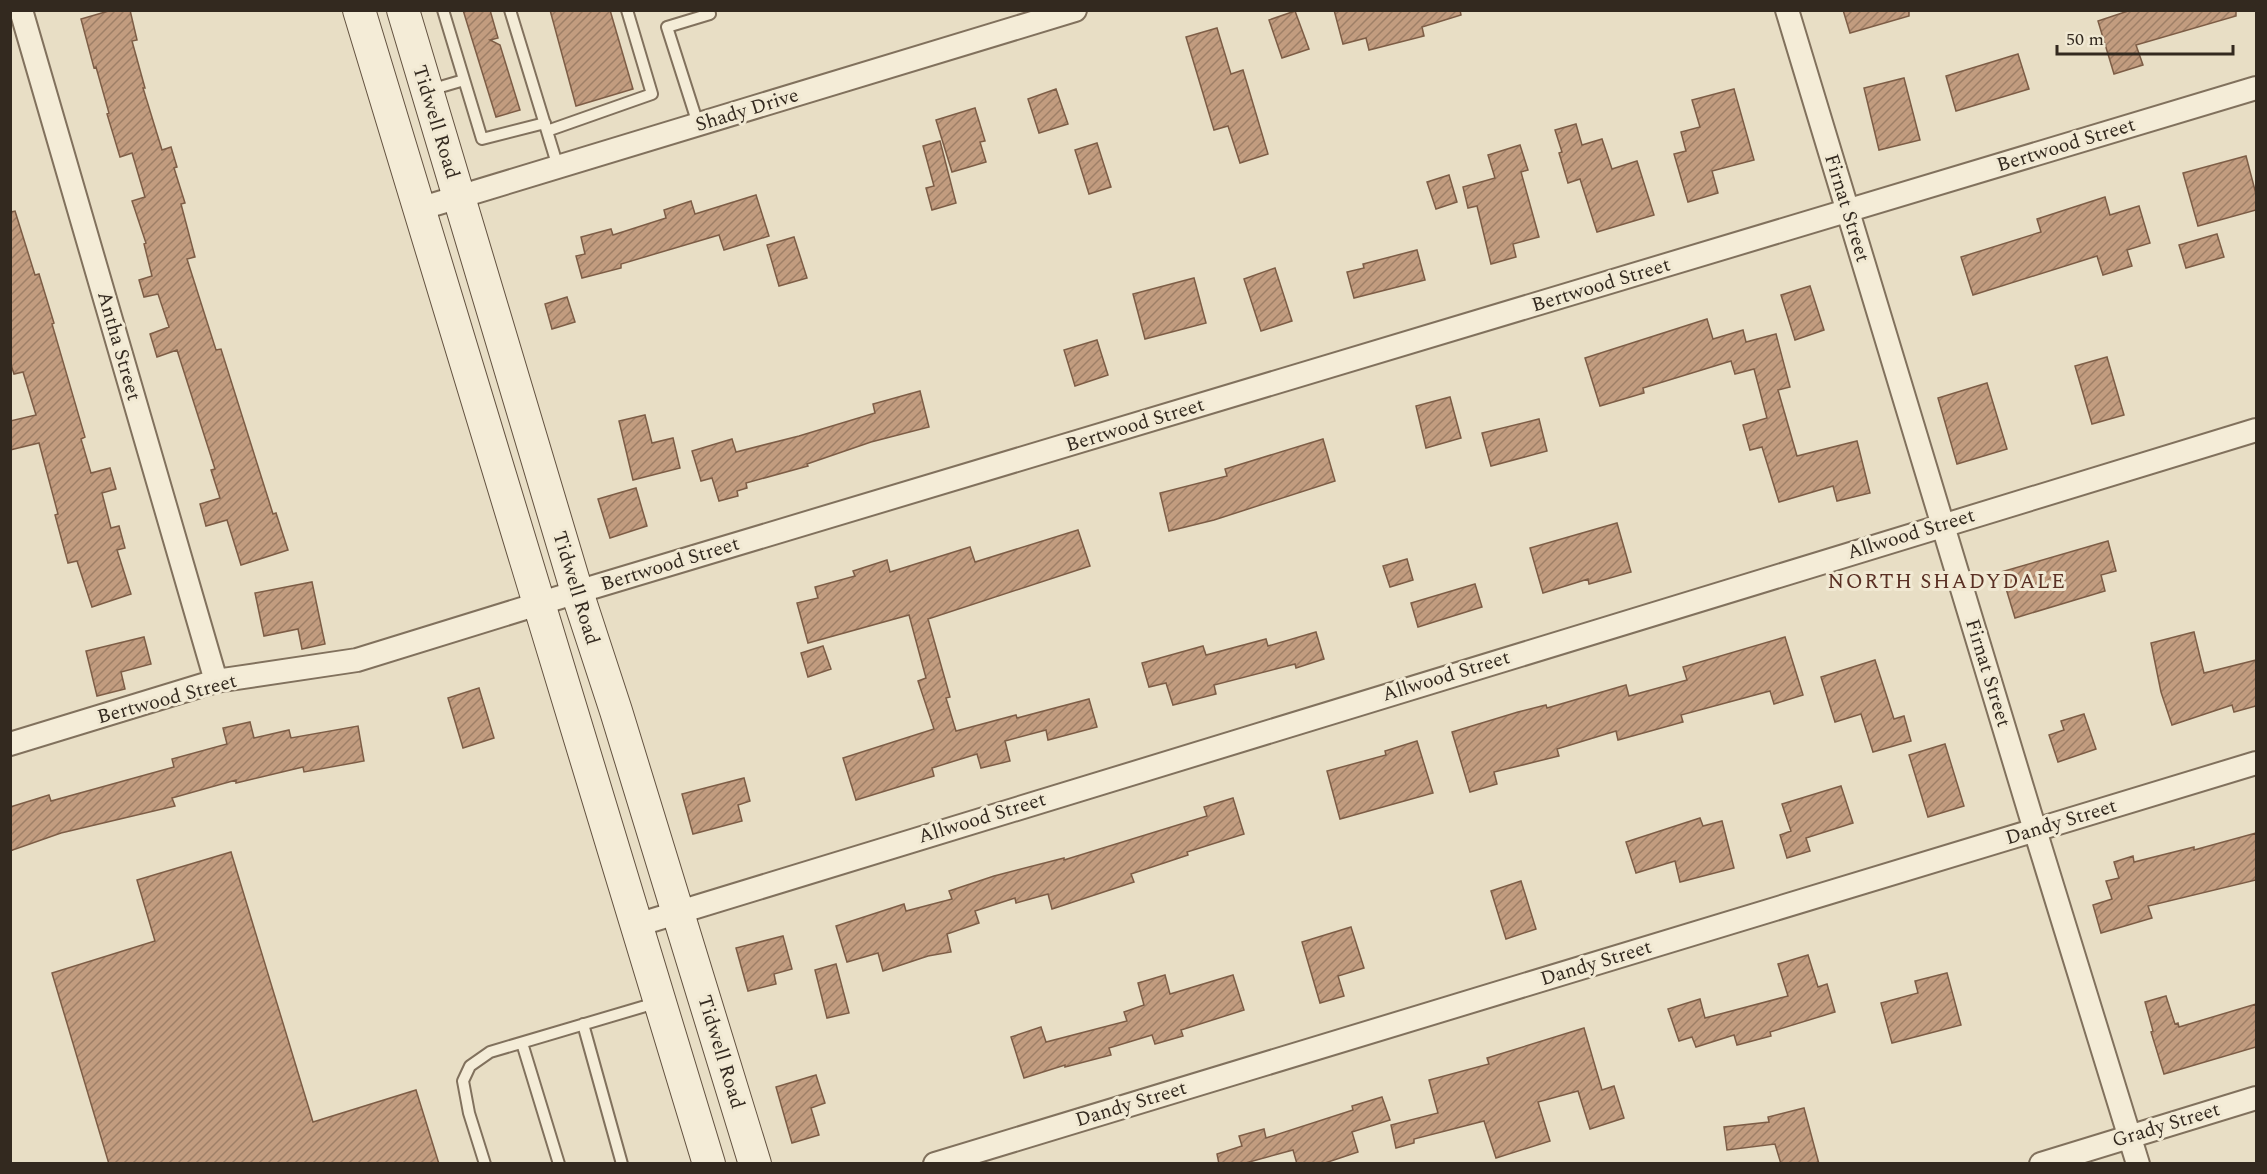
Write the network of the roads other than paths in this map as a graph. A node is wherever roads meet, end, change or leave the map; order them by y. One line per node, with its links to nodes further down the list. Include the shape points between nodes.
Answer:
1 (21, 10): 23 (street, Antha Street)
2 (359, 10): 17 (main road, Tidwell Road)
3 (403, 10): 12 (main road, Tidwell Road)
4 (443, 10): 10 (lane)
5 (510, 10): 14 (lane)
6 (627, 10): 14 (lane, via 652,94)
7 (1075, 10): 13 (street, Shady Drive)
8 (1787, 10): 18 (street, Firnat Street)
9 (710, 14): 13 (lane, via 667,27)
10 (464, 80): 12 (lane); 14 (lane, via 482,139)
11 (2256, 88): 18 (street, Bertwood Street)
12 (427, 91): 16 (main road, Tidwell Road)
13 (698, 124): 15 (street, Shady Drive)
14 (546, 127): 15 (lane)
15 (558, 166): 16 (street, Shady Drive)
16 (458, 196): 17 (street, Shady Drive); 21 (main road, Tidwell Road)
17 (419, 209): 22 (main road, Tidwell Road)
18 (1848, 211): 20 (street, Firnat Street); 21 (street, Bertwood Street)
19 (2256, 430): 20 (street, Allwood Street)
20 (1944, 524): 26 (street, Firnat Street); 27 (street, Allwood Street)
21 (577, 592): 22 (street, Bertwood Street); 27 (main road, Tidwell Road)
22 (538, 604): 23 (street, Bertwood Street, via 357,660); 28 (main road, Tidwell Road)
23 (216, 681): 24 (street, Bertwood Street)
24 (10, 744)
25 (2256, 763): 26 (street, Dandy Street)
26 (2035, 830): 33 (street, Firnat Street); 39 (street, Dandy Street)
27 (677, 912): 28 (street, Allwood Street); 38 (main road, Tidwell Road)
28 (637, 925): 29 (main road, Tidwell Road)
29 (660, 1002): 30 (lane); 37 (main road, Tidwell Road)
30 (583, 1024): 31 (lane); 36 (lane)
31 (522, 1043): 34 (lane, via 490,1052 476,1061 463,1081); 35 (lane)
32 (2256, 1098): 33 (street, Grady Street)
33 (2130, 1136): 40 (street, Grady Street); 41 (street, Firnat Street)
34 (485, 1164)
35 (559, 1164)
36 (622, 1164)
37 (709, 1164)
38 (755, 1164)
39 (935, 1164)
40 (2041, 1164)
41 (2138, 1164)

